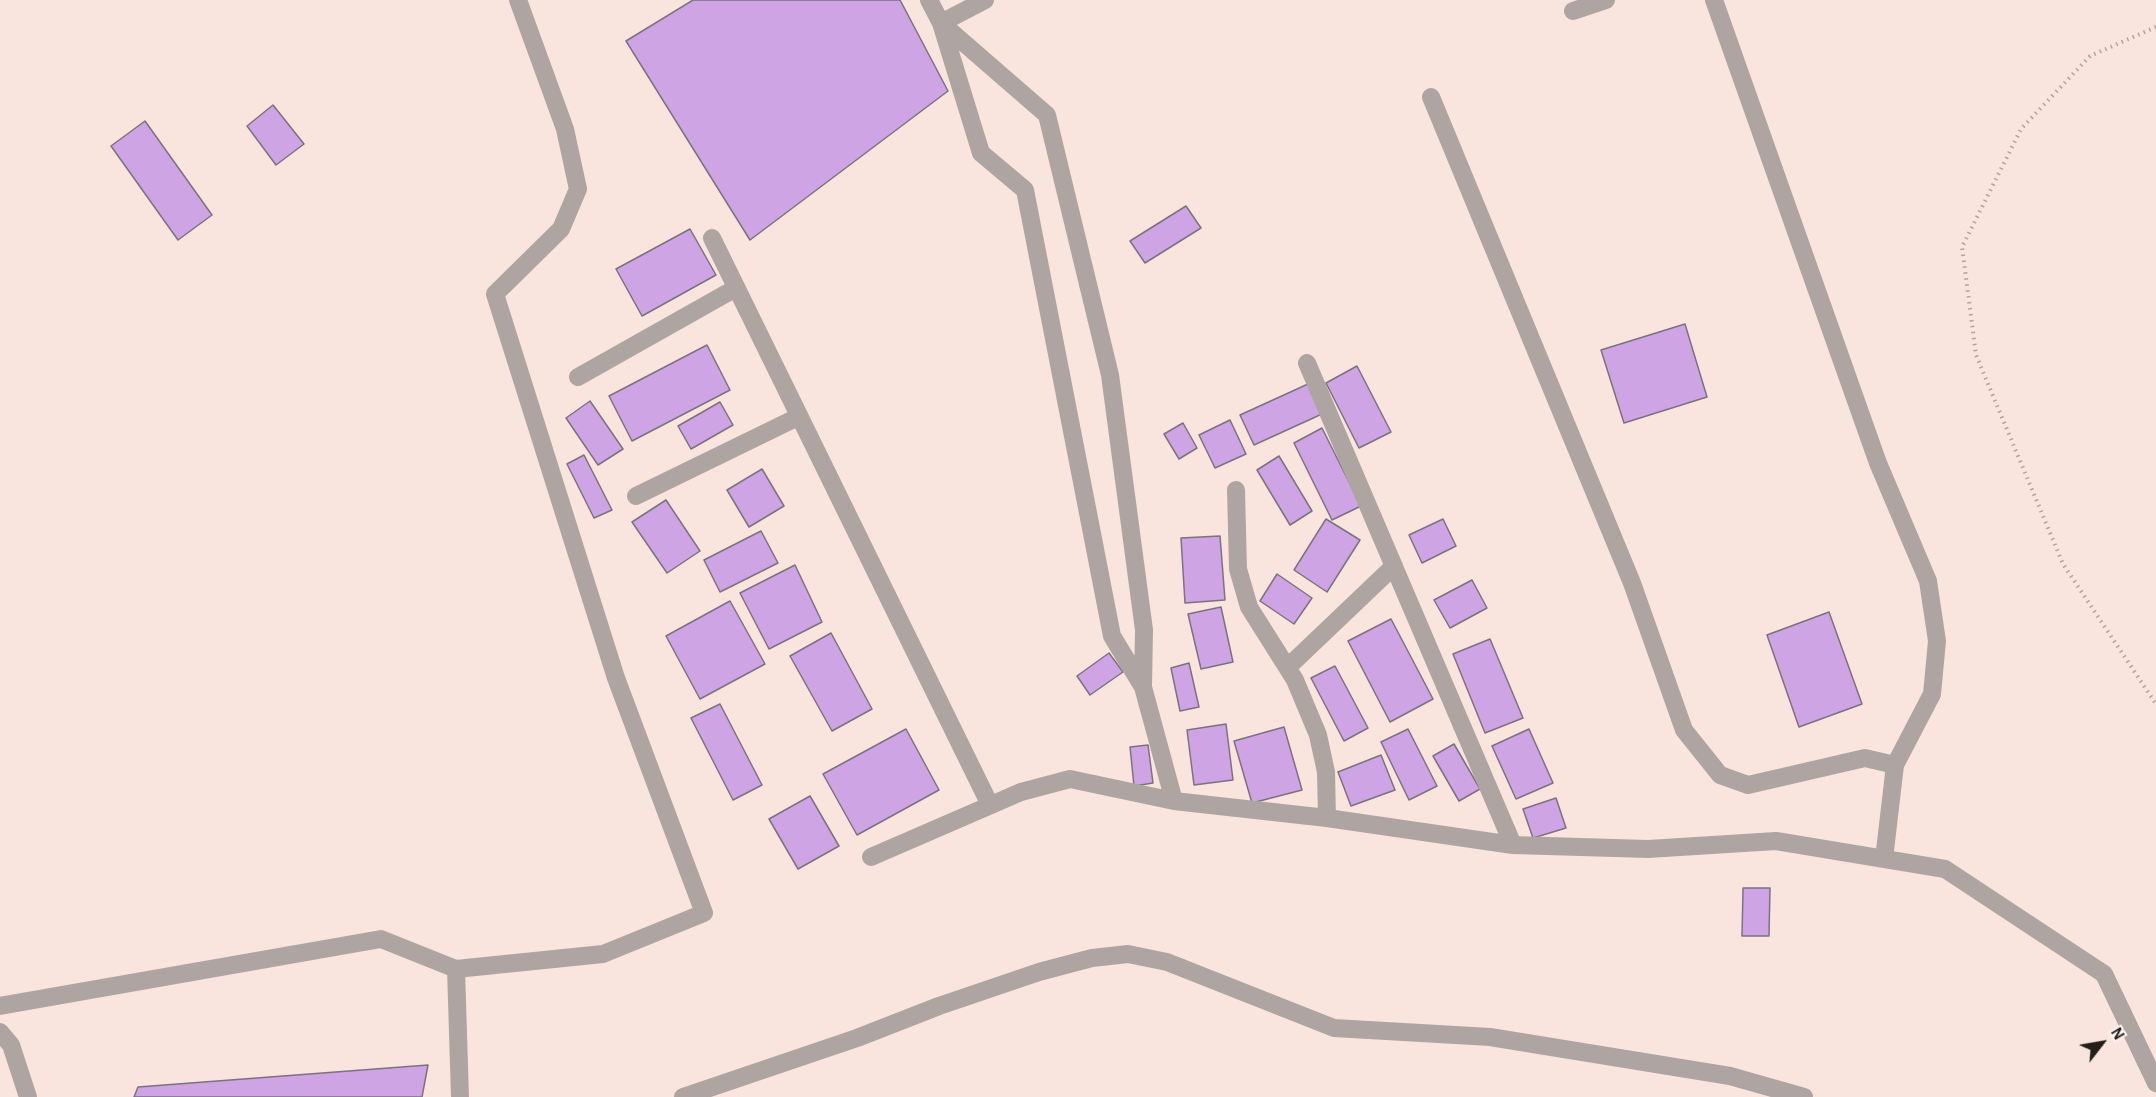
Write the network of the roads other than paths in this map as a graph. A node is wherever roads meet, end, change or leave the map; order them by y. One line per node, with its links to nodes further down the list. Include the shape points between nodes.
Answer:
1 (518, 0): 26 (street, via 565,129 578,189 561,229 495,294 616,678 704,913 603,954)
2 (928, 0): 7 (street)
3 (985, 0): 7 (street)
4 (1606, 0): 6 (street)
5 (1714, 0): 19 (street, via 1878,463 1928,581 1936,641 1932,694)
6 (1573, 11)
7 (941, 23): 18 (street, via 981,153 1024,190 1112,636); 18 (street, via 1047,116 1110,375 1144,630)
8 (1431, 97): 19 (street, via 1632,584 1684,730 1720,775 1748,785 1865,758)
9 (712, 238): 10 (street)
10 (736, 288): 12 (street); 13 (street)
11 (1307, 363): 16 (street)
12 (578, 377)
13 (798, 417): 15 (street); 21 (street)
14 (1236, 490): 17 (street, via 1238,569 1249,607)
15 (636, 496)
16 (1394, 566): 17 (street); 23 (street)
17 (1288, 667): 22 (street, via 1318,735 1326,772)
18 (1143, 687): 20 (street)
19 (1895, 765): 25 (street)
20 (1174, 801): 21 (street, via 1070,779); 22 (street)
21 (990, 805): 24 (street)
22 (1328, 818): 23 (street)
23 (1513, 845): 25 (street, via 1648,849 1776,841)
24 (871, 857)
25 (1884, 859): 29 (street, via 1945,869 2104,974)
26 (456, 969): 27 (street, via 381,939); 31 (street)
27 (0, 1006)
28 (0, 1032): 30 (street, via 11,1045)
29 (2156, 1083)
30 (28, 1097)
31 (459, 1097)
32 (683, 1097): 33 (street, via 1039,972 1092,958 1128,954 1167,962 1334,1028 1490,1037 1730,1076)
33 (1804, 1097)

